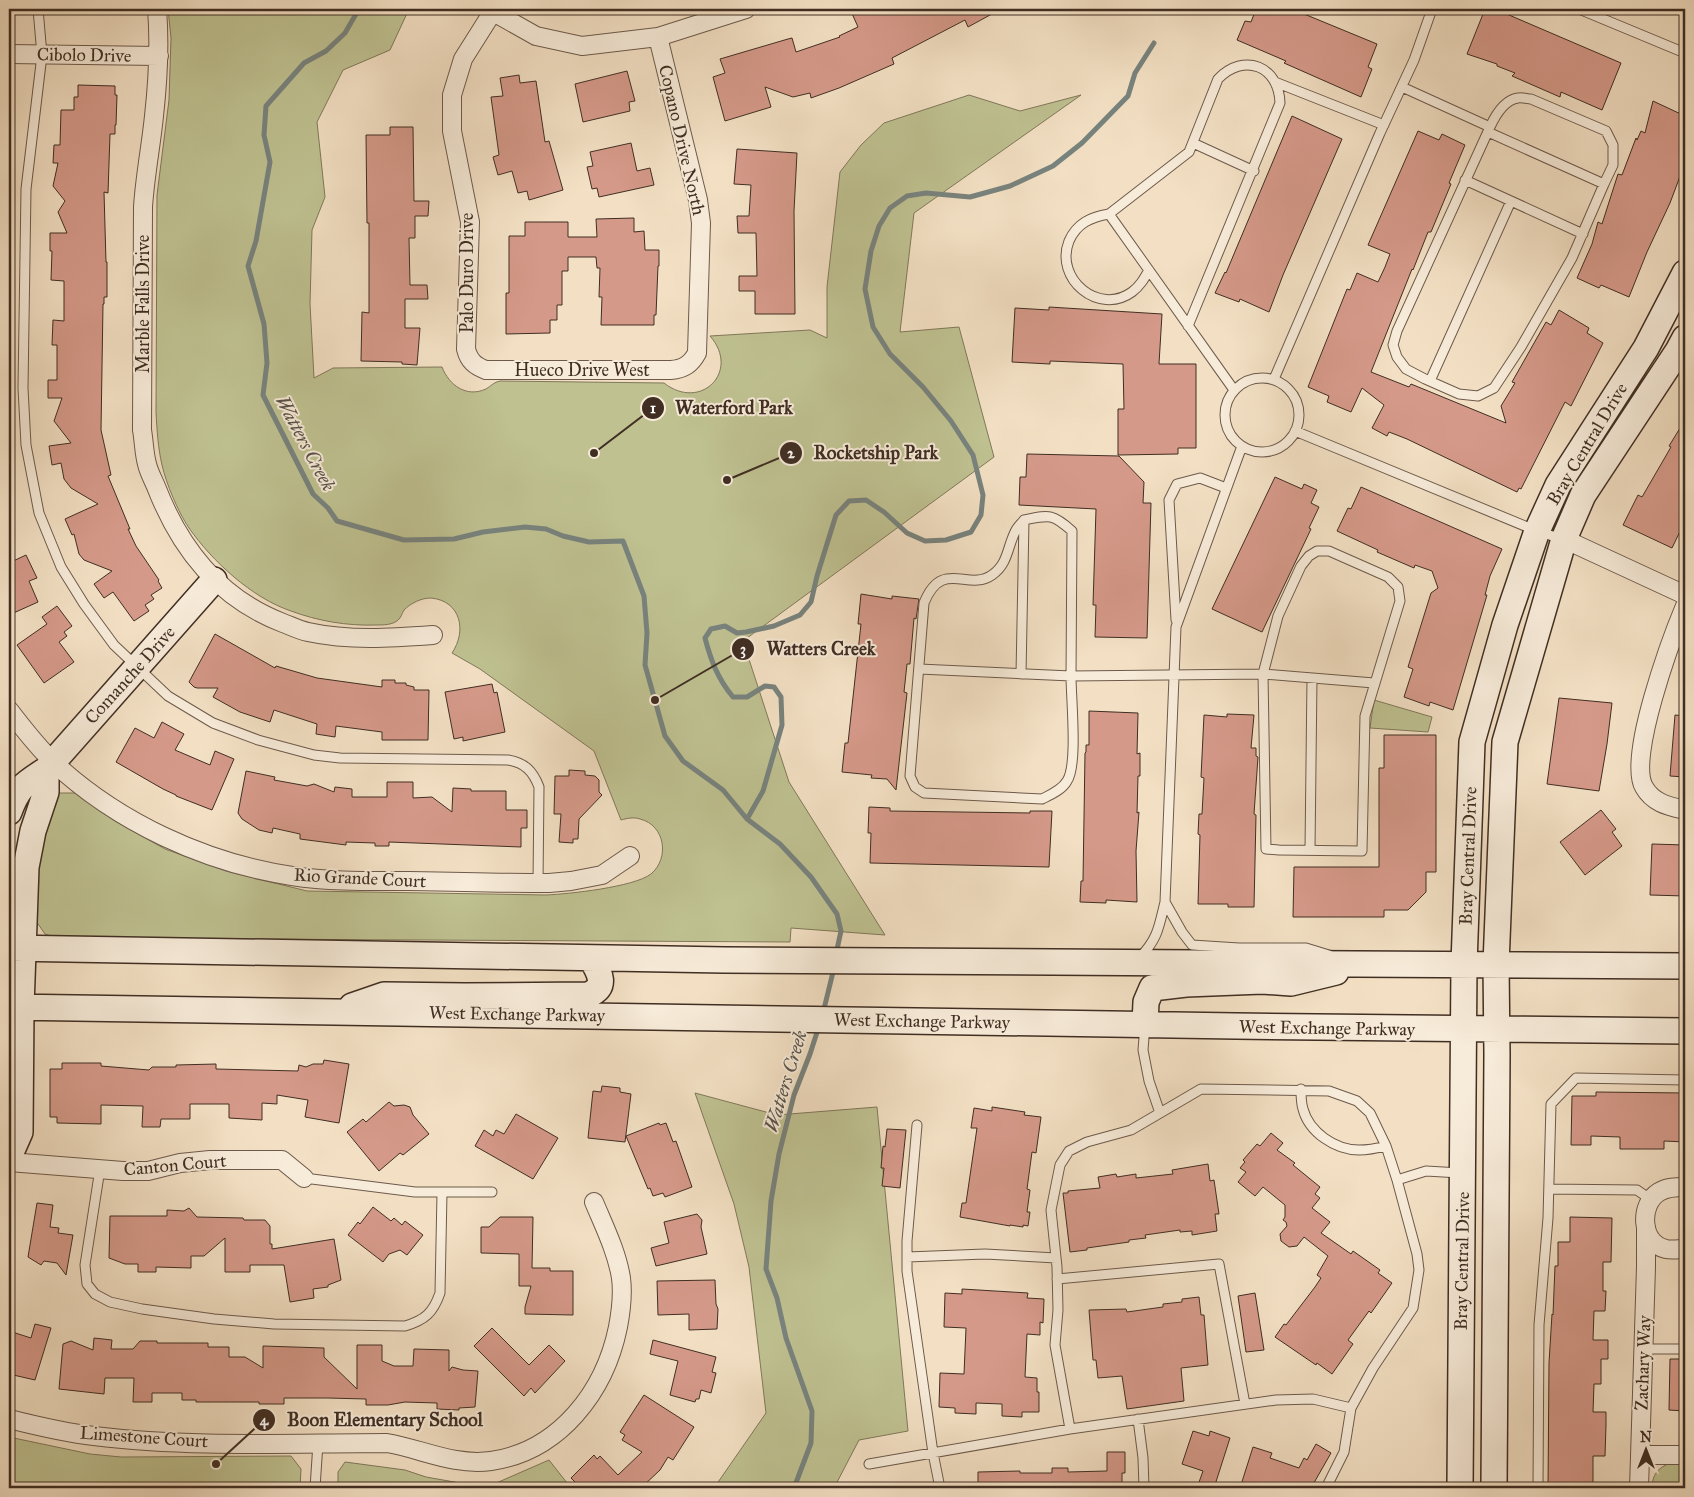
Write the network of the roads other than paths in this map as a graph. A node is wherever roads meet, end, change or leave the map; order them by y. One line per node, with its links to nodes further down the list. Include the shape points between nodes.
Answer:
1 (38, 9): 10 (lane)
2 (157, 9): 11 (street, Marble Falls Drive)
3 (746, 9): 7 (street)
4 (1432, 9): 13 (lane)
5 (1579, 9): 8 (lane)
6 (490, 11): 7 (street, via 536,36 582,46); 27 (street, Palo Duro Drive, via 463,59 452,95 452,131 470,222 466,349)
7 (658, 37): 28 (street, Copano Drive North, via 701,223 698,353)
8 (1685, 53)
9 (9, 54): 10 (street, Cibolo Drive)
10 (42, 55): 11 (street, Cibolo Drive); 43 (lane, via 26,190 23,388 26,445 39,514 61,566 114,645)
11 (159, 56): 38 (street, Marble Falls Drive, via 144,184 142,430 147,464 169,518 192,555)
12 (1276, 82): 14 (lane); 16 (lane, via 1272,75 1260,68 1232,66 1218,79); 17 (lane, via 1280,104)
13 (1402, 87): 14 (lane); 15 (lane)
14 (1384, 125): 29 (lane)
15 (1489, 129): 18 (lane); 19 (lane); 19 (lane, via 1504,105 1517,98 1531,99 1606,131 1613,146 1613,165)
16 (1192, 143): 17 (lane); 21 (lane, via 1189,152)
17 (1254, 171): 25 (lane)
18 (1465, 180): 20 (lane); 30 (lane, via 1393,344 1406,369)
19 (1604, 184): 22 (lane)
20 (1511, 201): 22 (lane); 30 (lane)
21 (1109, 214): 23 (lane); 23 (lane, via 1095,216 1082,223 1072,234 1066,261 1078,287 1104,299 1118,298 1142,283)
22 (1582, 234): 30 (lane, via 1572,258 1494,388 1478,396 1460,394)
23 (1149, 270): 25 (lane)
24 (1685, 273): 36 (main road, Bray Central Drive, via 1646,348 1558,485)
25 (1188, 326): 31 (lane)
26 (1685, 338): 37 (main road, Bray Central Drive, via 1584,495)
27 (473, 363): 28 (street, Hueco Drive West, via 486,370 671,370)
28 (692, 363)
29 (1274, 379): 31 (lane, via 1261,377 1249,380); 32 (lane, via 1285,385 1298,406 1299,419)
30 (1430, 381)
31 (1234, 390): 33 (lane, via 1224,416 1227,428)
32 (1295, 431): 33 (lane, via 1288,441 1265,452); 36 (lane)
33 (1242, 446): 34 (lane)
34 (1226, 488): 41 (lane); 41 (lane, via 1200,478 1177,484 1169,500)
35 (1024, 520): 44 (lane, via 1015,531 1002,567 990,577 944,579 930,589 924,603); 45 (lane); 47 (lane, via 1049,515 1072,531)
36 (1537, 531): 37 (lane); 63 (main road, Bray Central Drive, via 1505,625 1472,742)
37 (1564, 539): 39 (street); 64 (main road, Bray Central Drive, via 1505,742)
38 (214, 580): 42 (street, Marble Falls Drive, via 244,604 307,632 343,637); 43 (main road, Comanche Drive)
39 (1685, 594)
40 (1685, 606): 53 (street, via 1670,642 1645,731 1639,769 1642,785 1653,798 1667,806)
41 (1176, 625): 48 (lane)
42 (433, 635)
43 (137, 667): 52 (main road, Comanche Drive); 57 (lane, via 168,696 213,723 258,740 314,755 519,762 528,768 539,787)
44 (919, 669): 45 (lane); 47 (lane, via 910,776 915,787 924,793 1042,799 1067,782 1073,765)
45 (1021, 674): 47 (lane)
46 (1263, 674): 48 (lane); 49 (lane); 50 (lane, via 1278,616 1301,566 1317,551 1330,551 1388,577 1398,587 1400,601); 55 (lane, via 1266,848)
47 (1071, 676): 48 (lane)
48 (1174, 676): 58 (lane)
49 (1312, 678): 50 (lane); 55 (lane)
50 (1374, 683): 55 (lane, via 1365,716 1362,851)
51 (9, 710): 52 (street, Rio Grande Court)
52 (50, 766): 54 (main road, Comanche Drive, via 23,784); 57 (street, Rio Grande Court, via 159,834 238,864 290,876 327,880); 59 (main road, via 26,867)
53 (1685, 810)
54 (9, 812)
55 (1310, 850)
56 (630, 856): 57 (street, Rio Grande Court, via 602,875 571,882)
57 (538, 883)
58 (1165, 902): 61 (lane, via 1151,946); 62 (lane, via 1192,945 1306,948)
59 (16, 948): 60 (main road); 66 (main road)
60 (591, 958): 61 (main road); 67 (main road, via 598,970 600,984 588,995 384,995)
61 (1135, 962): 62 (main road)
62 (1363, 963): 63 (main road); 68 (main road, via 1291,983 1262,981 1152,988 1146,1002)
63 (1464, 964): 64 (main road); 69 (main road, Bray Central Drive)
64 (1496, 964): 65 (main road); 70 (main road, Bray Central Drive)
65 (1685, 966)
66 (15, 1007): 67 (main road, West Exchange Parkway); 77 (main road, via 20,1132)
67 (335, 1012): 68 (main road, West Exchange Parkway)
68 (1145, 1025): 69 (main road, West Exchange Parkway); 74 (lane, via 1143,1050)
69 (1464, 1029): 70 (main road, West Exchange Parkway); 80 (main road, Bray Central Drive)
70 (1497, 1030): 71 (main road, West Exchange Parkway); 113 (main road, Bray Central Drive)
71 (1685, 1031)
72 (1685, 1080): 84 (lane, via 1576,1078 1551,1104)
73 (1300, 1089): 74 (lane, via 1201,1089); 76 (lane, via 1329,1091 1357,1101 1370,1114); 76 (lane, via 1303,1110 1311,1125 1324,1138 1342,1148 1359,1150)
74 (1160, 1113): 93 (lane, via 1131,1130 1087,1142 1070,1152 1060,1165 1051,1210)
75 (917, 1124): 92 (lane)
76 (1386, 1146): 82 (lane)
77 (9, 1157)
78 (9, 1162): 79 (street, Canton Court)
79 (100, 1169): 81 (street, Canton Court, via 148,1171 202,1161 282,1160); 86 (lane, via 84,1265 87,1284 95,1294 110,1302 142,1309 265,1323 406,1326 428,1315 440,1293)
80 (1462, 1173): 82 (lane, via 1426,1171); 112 (main road, Bray Central Drive)
81 (304, 1178): 86 (lane)
82 (1397, 1180): 99 (lane, via 1419,1270 1413,1308 1373,1368)
83 (1685, 1187): 87 (street, via 1667,1188)
84 (1549, 1189): 87 (lane, via 1637,1190); 114 (lane, via 1539,1325)
85 (492, 1192): 86 (lane)
86 (442, 1193)
87 (1650, 1199): 89 (street, Zachary Way, via 1644,1217)
88 (594, 1202): 103 (street, Limestone Court, via 621,1278 621,1311 604,1372 573,1418 540,1444 522,1453 490,1461 446,1459 408,1446 387,1443)
89 (1646, 1227): 90 (street, via 1652,1241); 94 (street, Zachary Way)
90 (1662, 1247): 91 (street); 94 (street)
91 (1685, 1249)
92 (907, 1256): 93 (lane, via 985,1254); 104 (lane, via 906,1271)
93 (1056, 1258): 95 (lane)
94 (1646, 1267): 96 (street, Zachary Way)
95 (1057, 1279): 98 (lane, via 1219,1264); 102 (lane, via 1055,1345)
96 (1643, 1349): 97 (lane); 105 (street, Zachary Way)
97 (1685, 1349)
98 (1245, 1404): 99 (lane, via 1313,1399); 101 (lane)
99 (1352, 1408): 111 (lane, via 1344,1452)
100 (9, 1419): 103 (street, Limestone Court, via 104,1437 186,1442)
101 (1138, 1419): 102 (lane); 110 (lane)
102 (1070, 1429): 104 (lane)
103 (318, 1443): 108 (lane)
104 (933, 1453): 107 (lane); 109 (lane)
105 (1640, 1455): 106 (street); 115 (street, Zachary Way)
106 (1685, 1455)
107 (868, 1464)
108 (315, 1488)
109 (940, 1488)
110 (1144, 1488)
111 (1326, 1488)
112 (1460, 1488)
113 (1494, 1488)
114 (1538, 1488)
115 (1639, 1488)

